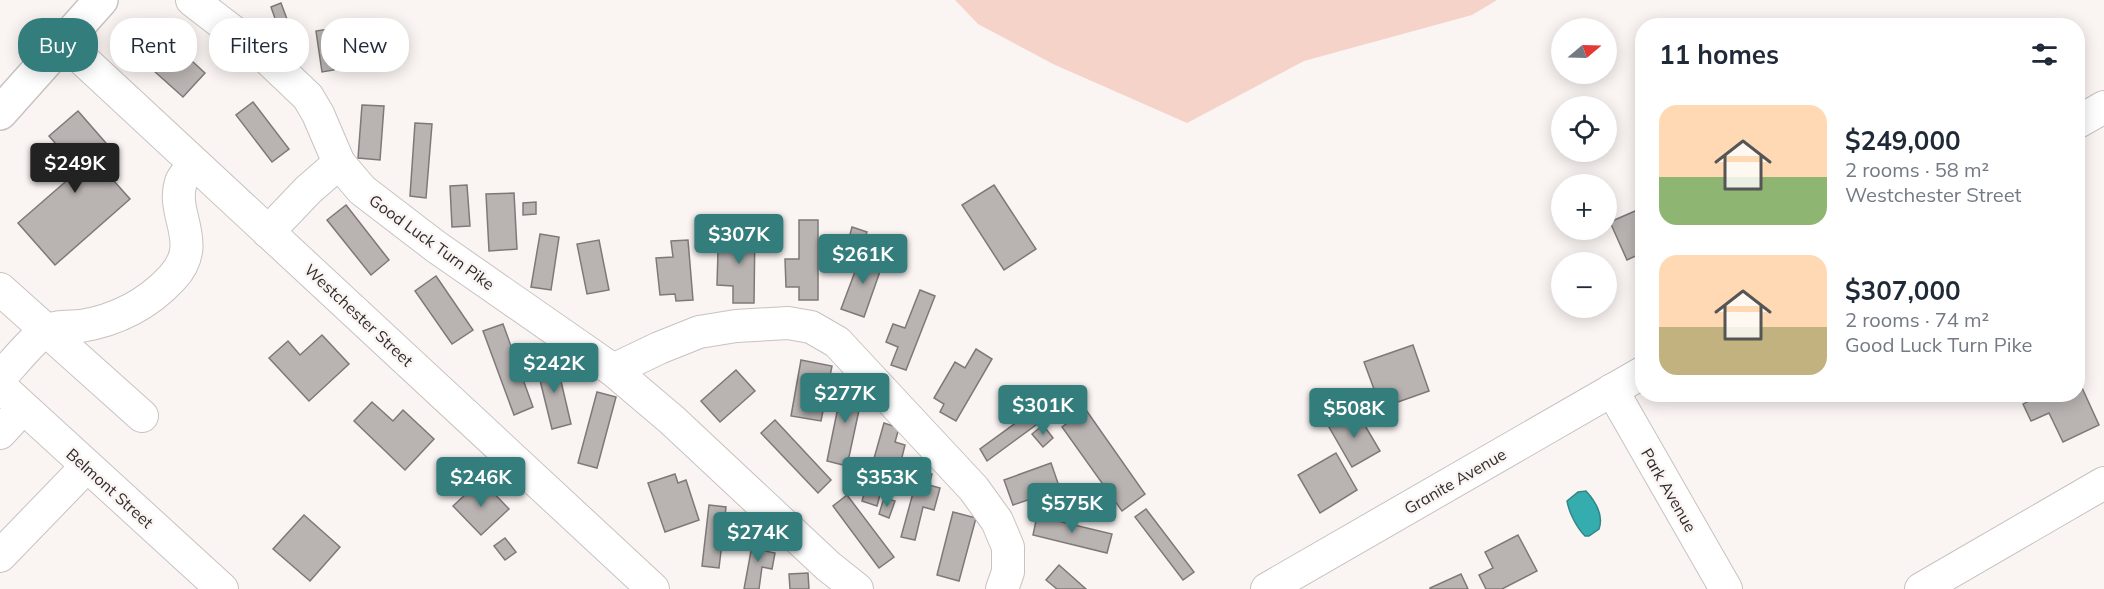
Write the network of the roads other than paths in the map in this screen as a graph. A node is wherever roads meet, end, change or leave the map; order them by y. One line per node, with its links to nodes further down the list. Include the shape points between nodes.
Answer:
1 (101, 0): 3 (main road)
2 (192, 0): 9 (street, Good Luck Turn Pike, via 266,57 309,97)
3 (85, 18)
4 (37, 72): 7 (main road)
5 (96, 72): 10 (street, Westchester Street)
6 (2104, 107): 8 (street)
7 (0, 113)
8 (2085, 118)
9 (339, 163): 11 (street); 14 (street, Good Luck Turn Pike, via 362,190 435,246)
10 (195, 164): 11 (street, Westchester Street); 13 (street, via 181,181 179,201 187,254 174,276 133,310 107,320)
11 (268, 232): 26 (street, Westchester Street)
12 (0, 290): 13 (street)
13 (46, 330): 16 (street); 20 (street)
14 (613, 370): 27 (street, Good Luck Turn Pike); 28 (street, via 699,332 788,323 811,327 837,342 974,489 997,520 1008,547 1008,572)
15 (1635, 377): 18 (street, Granite Avenue)
16 (0, 378)
17 (0, 386): 19 (street, Belmont Street)
18 (1612, 390): 29 (street, Granite Avenue); 30 (street, Park Avenue)
19 (23, 408): 21 (street); 22 (street, Belmont Street)
20 (142, 416)
21 (0, 432)
22 (86, 467): 24 (street); 25 (street, Belmont Street)
23 (2104, 483): 31 (street)
24 (0, 556)
25 (222, 589)
26 (653, 589)
27 (857, 589)
28 (1002, 589)
29 (1267, 589)
30 (1726, 589)
31 (1921, 589)

